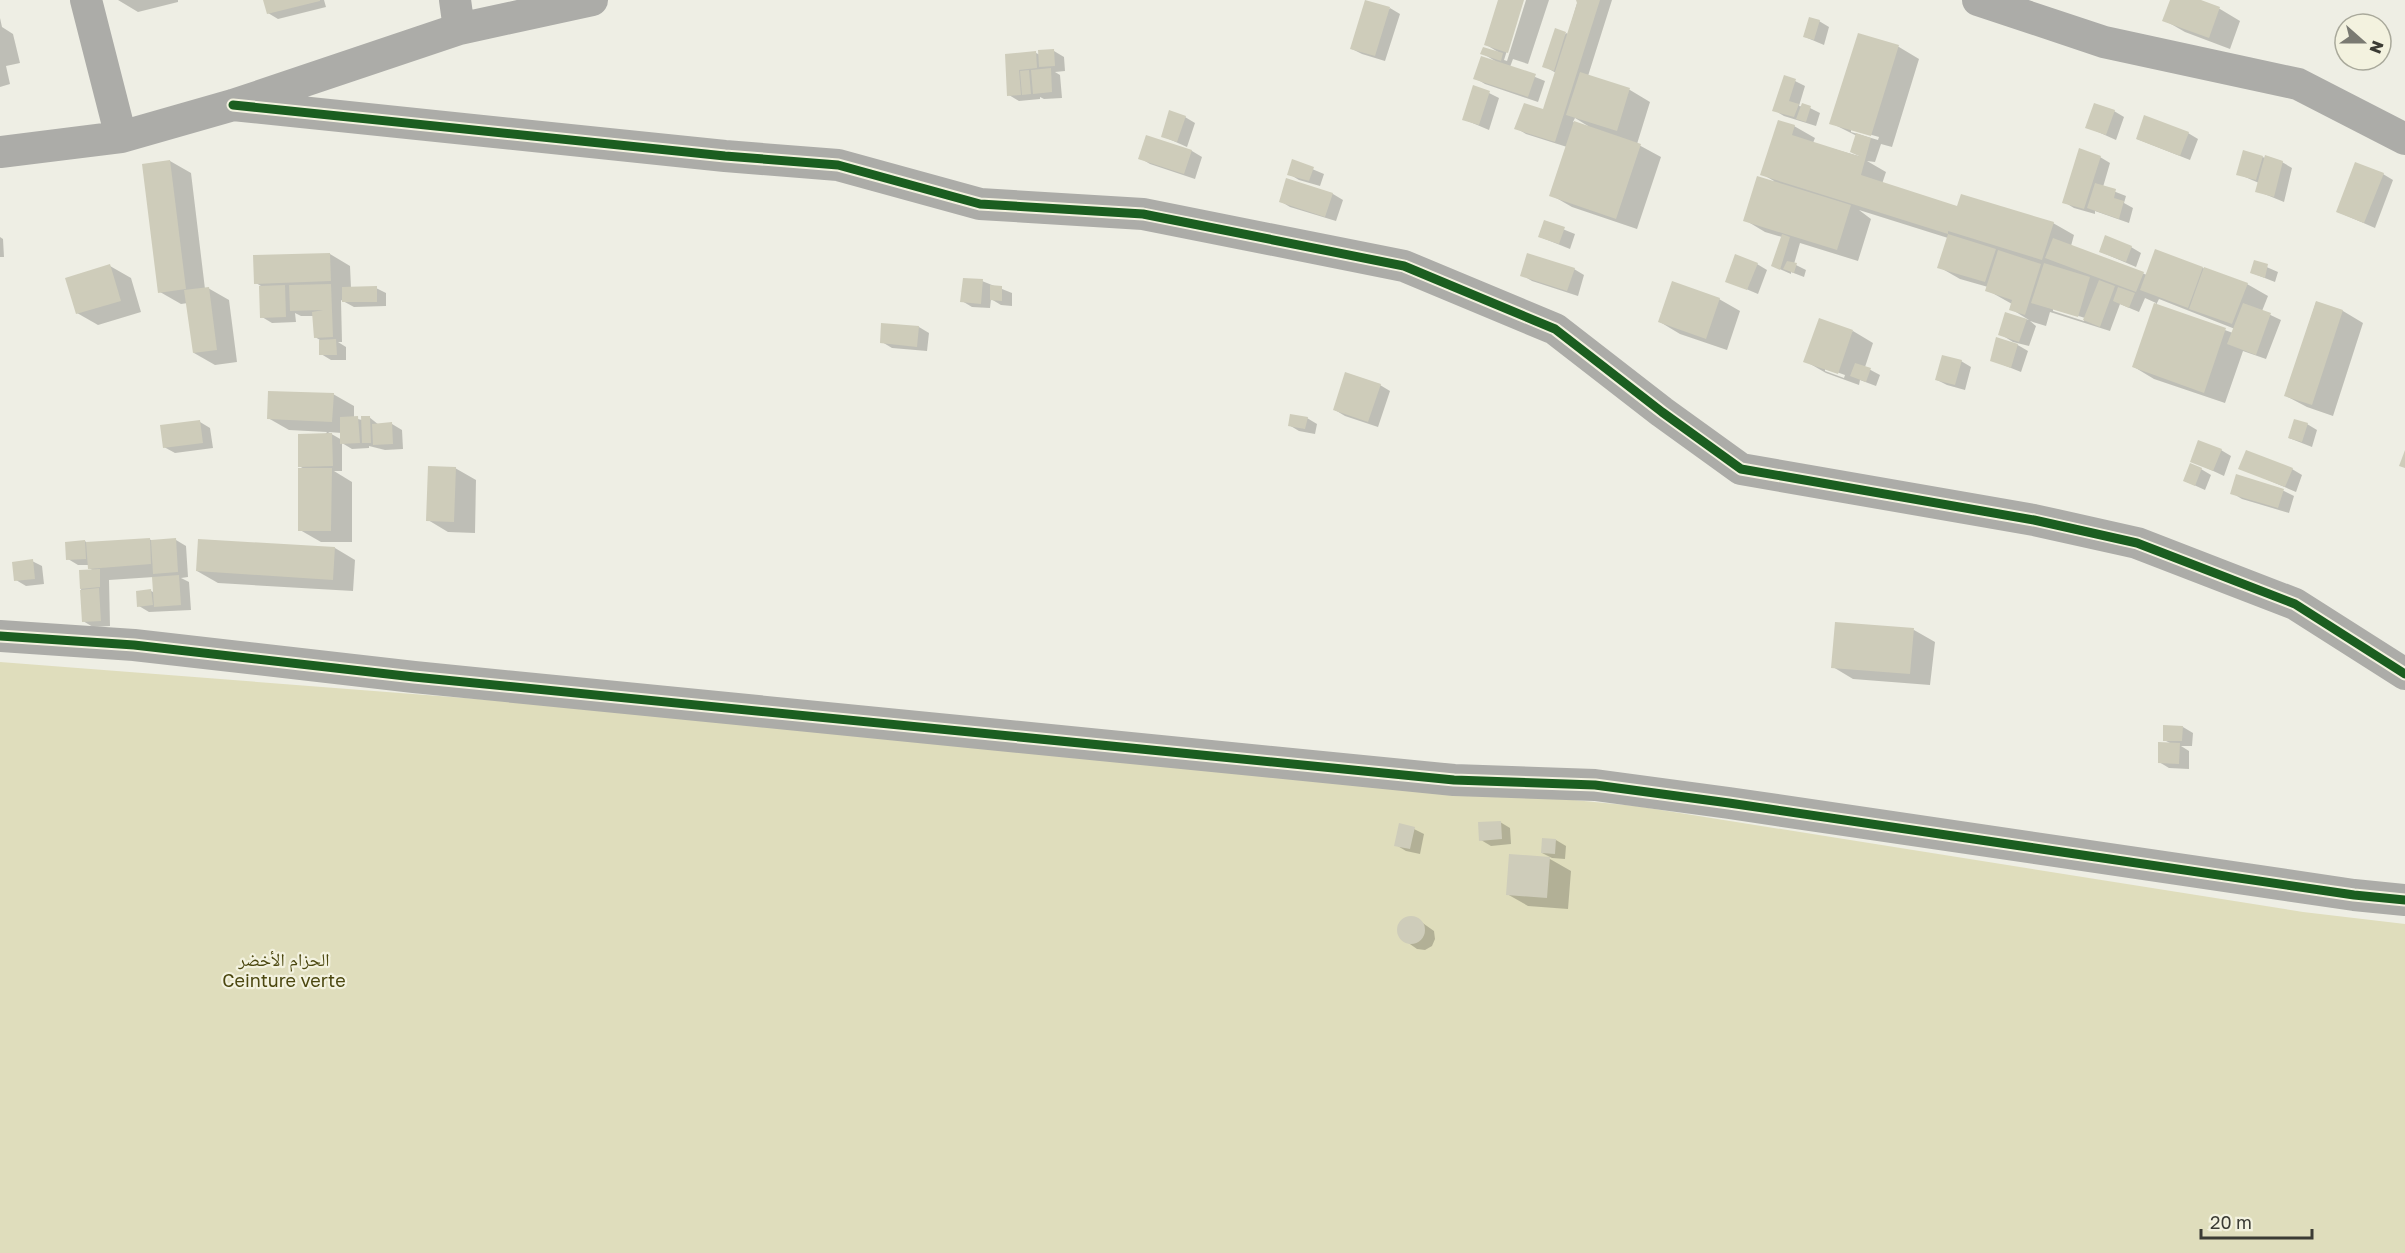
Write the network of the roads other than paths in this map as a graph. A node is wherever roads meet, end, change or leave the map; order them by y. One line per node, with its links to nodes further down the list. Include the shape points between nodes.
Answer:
1 (86, 0): 6 (street)
2 (592, 0): 4 (street)
3 (1978, 0): 7 (street, via 2104,42 2298,84)
4 (457, 15): 5 (street)
5 (233, 105): 6 (street); 10 (street, via 838,165 980,204 1143,214 1404,266 1555,329 1741,469 2034,520 2137,543 2295,604)
6 (121, 137): 8 (street)
7 (2405, 139)
8 (0, 152)
9 (0, 636): 11 (street, via 134,645 414,677 1454,780 1595,785)
10 (2405, 674)
11 (2405, 900)

